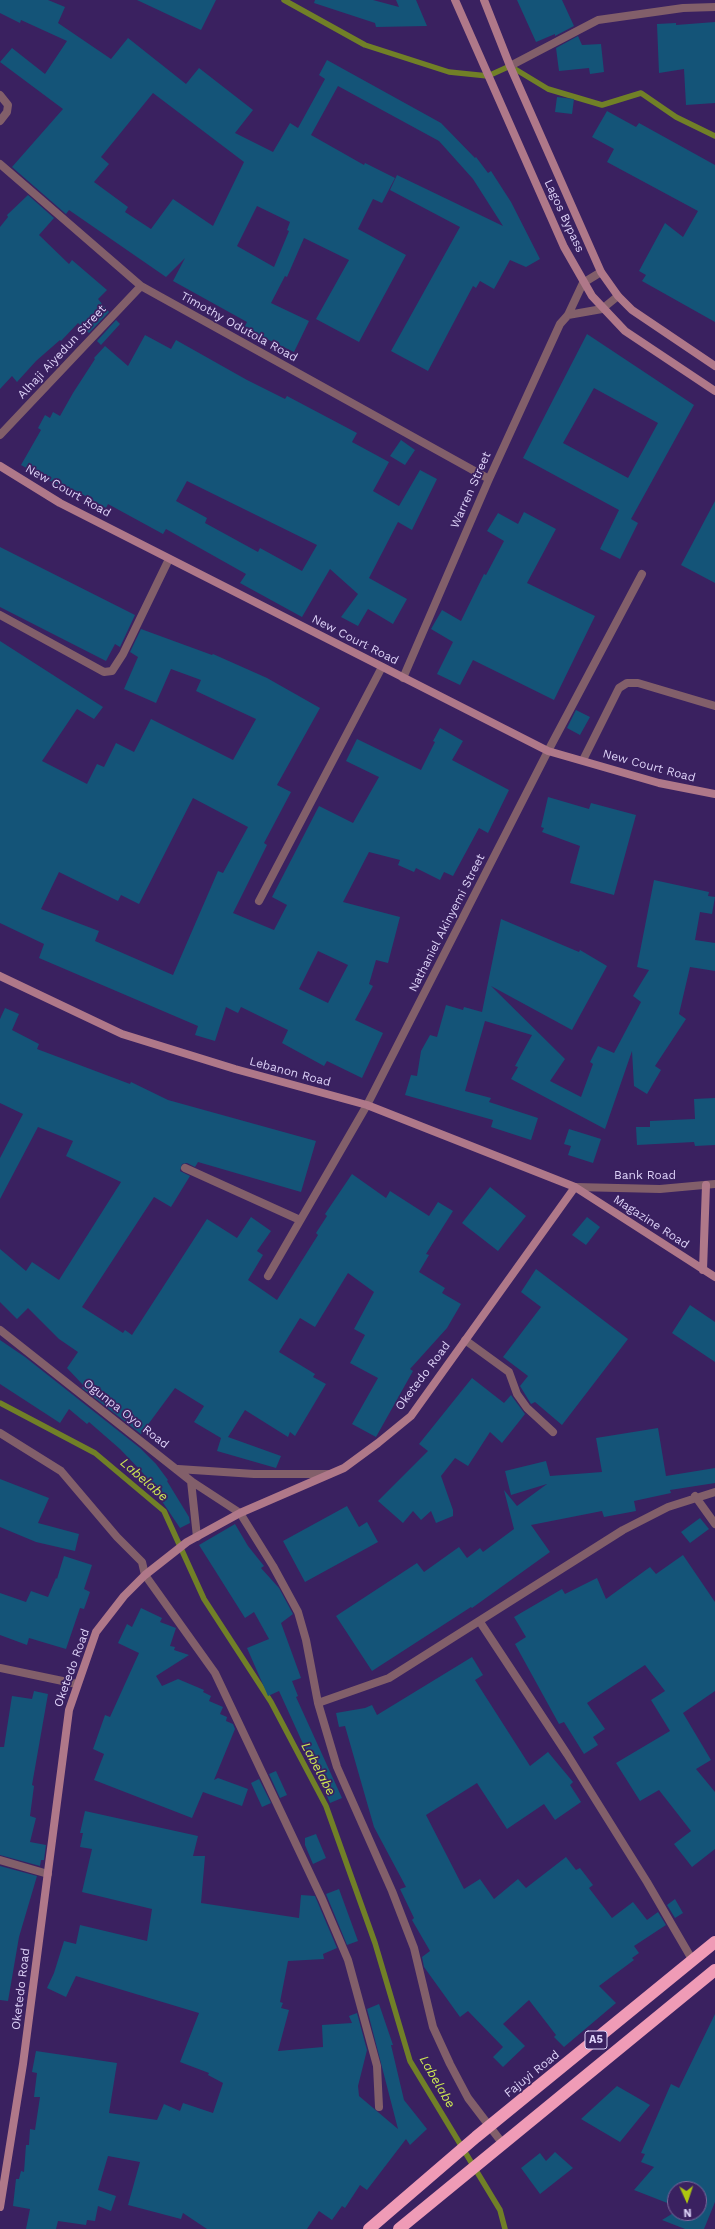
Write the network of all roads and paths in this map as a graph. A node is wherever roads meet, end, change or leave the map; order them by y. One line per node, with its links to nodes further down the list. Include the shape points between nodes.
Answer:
1 (455, 0): 9 (street, Lagos Bypass, via 564,247)
2 (484, 0): 4 (street, Lagos Bypass)
3 (715, 7): 4 (street, via 683,8 598,20)
4 (510, 66): 8 (street, Lagos Bypass)
5 (0, 95): 6 (street, via 8,105 7,112)
6 (0, 121)
7 (0, 164): 10 (street, Timothy Odutola Road)
8 (600, 272): 9 (street); 11 (street, Lagos Bypass)
9 (584, 282): 12 (street, Lagos Bypass); 13 (street, Warren Street)
10 (141, 286): 16 (street, Alhaji Aiyedun Street); 18 (street, Timothy Odutola Road)
11 (618, 296): 12 (street); 14 (street, Lagos Bypass, via 632,310)
12 (602, 309): 13 (street); 15 (street, Lagos Bypass, via 625,331)
13 (568, 315): 18 (street, Warren Street, via 560,324)
14 (715, 366)
15 (715, 392)
16 (0, 435)
17 (0, 466): 19 (street, New Court Road, via 60,503)
18 (489, 479): 23 (street, Warren Street)
19 (169, 559): 21 (street, via 123,654 112,670 104,672); 22 (street, New Court Road)
20 (642, 574): 25 (street, Nathaniel Akinyemi Street)
21 (0, 614)
22 (382, 667): 23 (street, New Court Road); 28 (street)
23 (403, 678): 25 (street, New Court Road)
24 (715, 706): 26 (street, via 638,683 627,683 619,688)
25 (548, 751): 26 (street, New Court Road); 30 (street, Nathaniel Akinyemi Street)
26 (583, 760): 27 (street, New Court Road, via 659,783)
27 (715, 794)
28 (259, 901)
29 (1, 979): 30 (street, Lebanon Road, via 122,1034 235,1069)
30 (367, 1105): 34 (street, Lebanon Road); 35 (street, Nathaniel Akinyemi Street)
31 (185, 1168): 35 (street)
32 (715, 1184): 33 (street, Bank Road)
33 (706, 1185): 34 (street, Bank Road, via 660,1189); 36 (street)
34 (575, 1187): 36 (street, Magazine Road); 40 (street, Oketedo Road)
35 (300, 1220): 37 (street, Nathaniel Akinyemi Street)
36 (703, 1270): 38 (street, Magazine Road)
37 (268, 1276)
38 (715, 1277)
39 (0, 1330): 43 (street, Ogunpa Oyo Road)
40 (465, 1340): 41 (street, via 510,1372 517,1394 527,1408); 44 (street, Oketedo Road, via 411,1416 344,1468)
41 (553, 1432)
42 (0, 1433): 51 (street, via 62,1471 117,1537 142,1562)
43 (178, 1469): 44 (street, via 254,1474); 45 (street, Ogunpa Oyo Road)
44 (329, 1474): 48 (street, Oketedo Road)
45 (191, 1481): 48 (street, Ogunpa Oyo Road); 50 (street)
46 (715, 1492): 47 (street)
47 (695, 1496): 49 (street); 52 (street, via 623,1530)
48 (240, 1513): 50 (street, Oketedo Road); 55 (street, via 274,1566 298,1612)
49 (715, 1524)
50 (197, 1537): 51 (street, Oketedo Road)
51 (145, 1575): 54 (street, Oketedo Road, via 124,1596 96,1632); 61 (street, via 215,1673 322,1899 348,1960 366,2021 377,2066)
52 (480, 1622): 55 (street, via 389,1678); 59 (street, via 567,1754)
53 (0, 1668): 54 (street)
54 (77, 1684): 57 (street, Oketedo Road, via 69,1710)
55 (318, 1702): 62 (street, via 337,1767 392,1891 414,1948 433,2027 468,2098)
56 (0, 1860): 57 (street)
57 (48, 1874): 64 (street, Oketedo Road, via 23,2064)
58 (715, 1942): 59 (highway, Fajuyi Road / A5)
59 (693, 1961): 62 (highway, Fajuyi Road / A5)
60 (715, 1970): 63 (highway, A5)
61 (379, 2107)
62 (489, 2128): 63 (street); 65 (highway, Fajuyi Road / A5)
63 (503, 2144): 66 (highway, A5)
64 (0, 2207)
65 (369, 2229)
66 (399, 2229)

